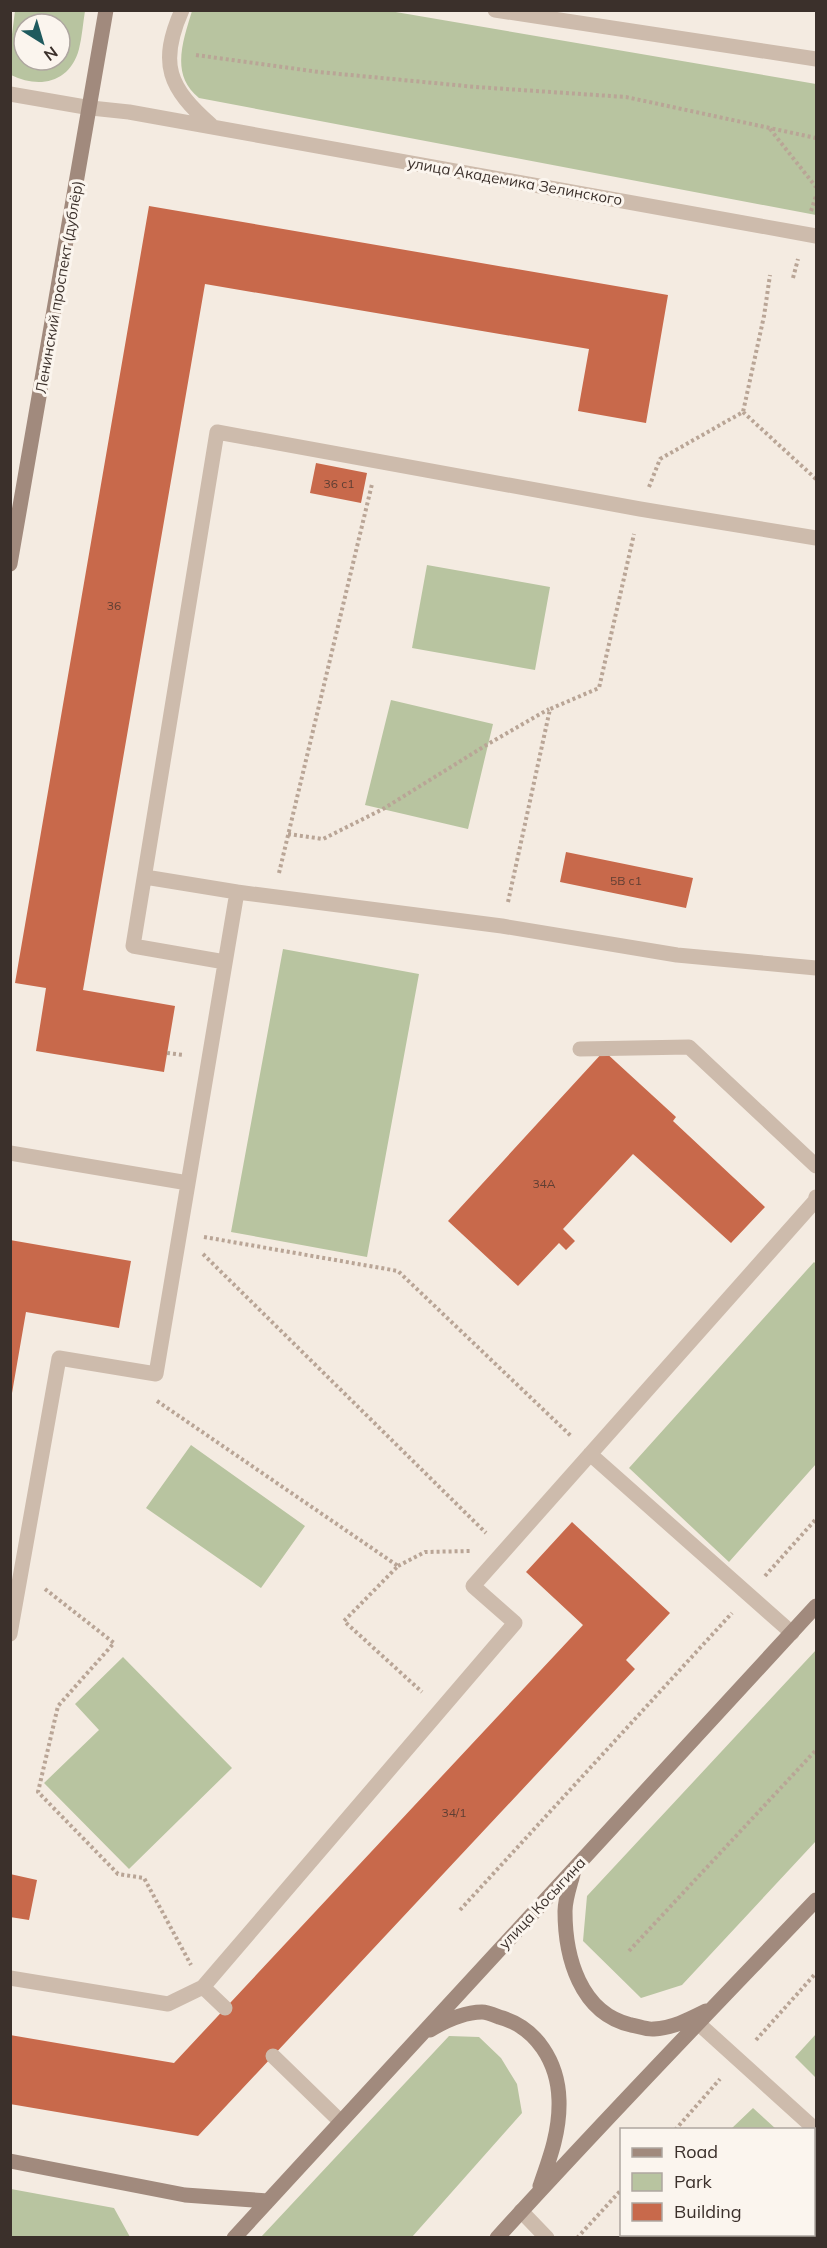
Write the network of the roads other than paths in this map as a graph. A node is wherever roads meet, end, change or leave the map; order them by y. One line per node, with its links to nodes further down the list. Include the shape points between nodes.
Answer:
1 (106, 10): 6 (main road, Ленинский проспект (дублёр))
2 (182, 10): 7 (street, via 173,30 169,66 175,86)
3 (495, 10): 4 (street)
4 (816, 59)
5 (10, 94): 6 (street, улица Академика Зелинского)
6 (91, 108): 7 (street, улица Академика Зелинского); 10 (main road, Ленинский проспект (дублёр))
7 (212, 127): 8 (street, улица Академика Зелинского)
8 (816, 236)
9 (816, 538): 11 (street, via 217,432)
10 (10, 564)
11 (145, 877): 12 (street); 13 (street, via 133,946)
12 (237, 892): 13 (street); 14 (street, via 502,926 677,956)
13 (225, 962): 18 (street)
14 (816, 968)
15 (580, 1048): 17 (street, via 689,1047)
16 (10, 1153): 18 (street)
17 (816, 1166)
18 (188, 1183): 23 (street, via 156,1374 59,1358)
19 (816, 1197): 20 (street)
20 (590, 1454): 22 (street); 27 (street, via 473,1586 515,1623)
21 (816, 1606): 22 (main road, улица Косыгина)
22 (792, 1633): 24 (main road, улица Косыгина)
23 (10, 1634)
24 (575, 1867): 28 (main road, via 564,1909 569,1953 576,1980 594,2003 619,2022 653,2030 686,2022); 31 (main road, улица Косыгина)
25 (816, 1900): 28 (main road)
26 (10, 1978): 27 (street, via 168,2004)
27 (203, 1987): 29 (street)
28 (714, 2006): 30 (main road)
29 (225, 2008)
30 (699, 2024): 34 (street); 36 (main road)
31 (417, 2037): 33 (main road, улица Косыгина); 36 (main road, via 452,2018 482,2012 509,2019 536,2037 554,2066 560,2100 557,2136)
32 (273, 2056): 33 (street)
33 (340, 2121): 37 (main road, улица Косыгина)
34 (814, 2128)
35 (10, 2161): 37 (main road, via 185,2195)
36 (538, 2191): 38 (main road)
37 (268, 2201): 39 (main road, улица Косыгина)
38 (521, 2211): 40 (main road); 41 (street)
39 (234, 2238)
40 (497, 2238)
41 (547, 2238)

